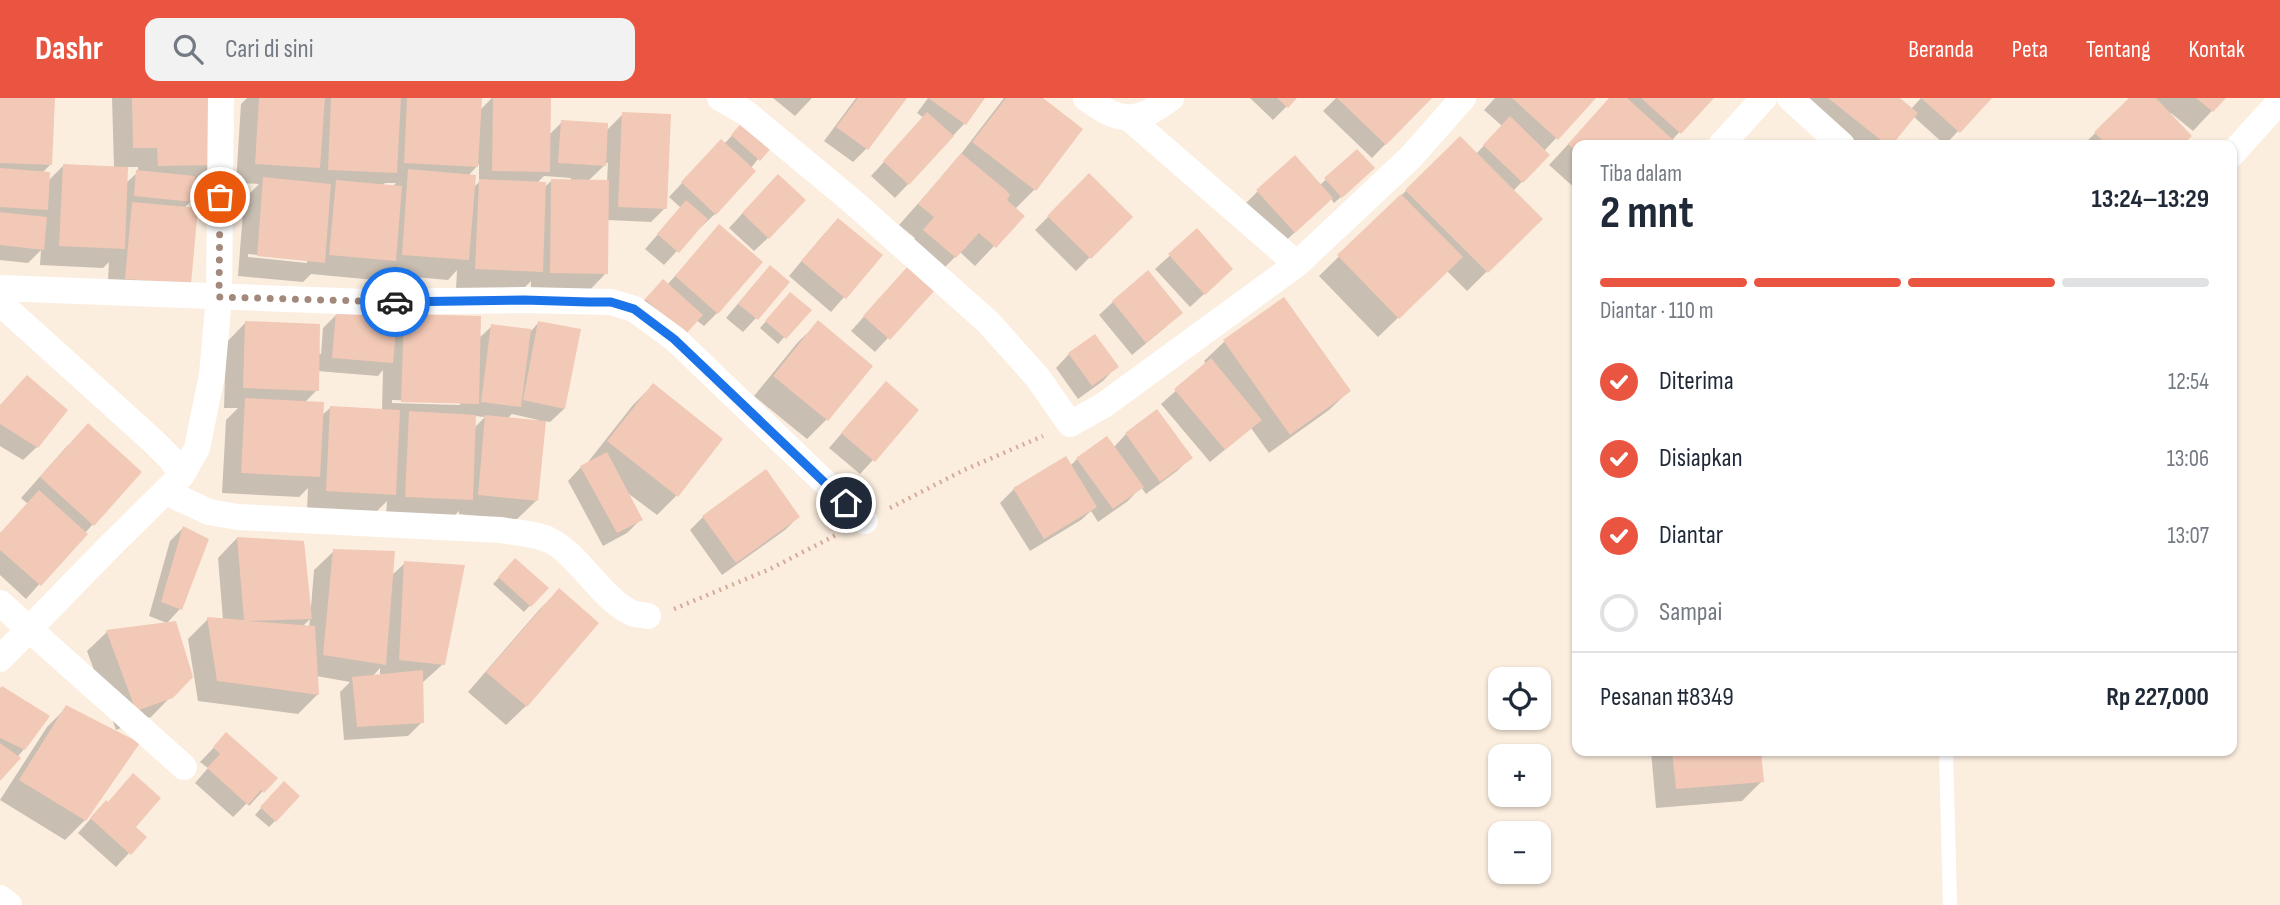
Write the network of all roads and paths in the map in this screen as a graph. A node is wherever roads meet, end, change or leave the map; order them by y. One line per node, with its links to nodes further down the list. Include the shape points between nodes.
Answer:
1 (220, 98): 15 (street)
2 (720, 98): 13 (street, via 746,113 843,193 988,321 1038,378 1070,424 1104,405)
3 (1086, 98): 9 (street)
4 (1171, 98): 9 (street, via 1152,112)
5 (1463, 98): 13 (street, via 1411,157)
6 (1764, 98): 10 (street)
7 (1790, 98): 11 (street)
8 (2280, 101): 12 (street)
9 (1130, 119): 13 (street)
10 (1726, 140)
11 (1836, 140)
12 (2237, 148)
13 (1297, 264)
14 (0, 288): 15 (street)
15 (219, 297): 17 (street, via 212,375 197,449); 18 (street, via 611,302 634,309 674,339)
16 (0, 303): 17 (street, via 171,459)
17 (174, 484): 20 (street, via 209,512 238,517 475,529 541,537 564,550 631,613); 21 (street)
18 (864, 521)
19 (0, 603): 21 (street)
20 (648, 616)
21 (30, 628): 22 (street); 24 (street)
22 (0, 659)
23 (1946, 756): 27 (lane)
24 (184, 767)
25 (0, 898): 26 (street)
26 (9, 905)
27 (1950, 905)

